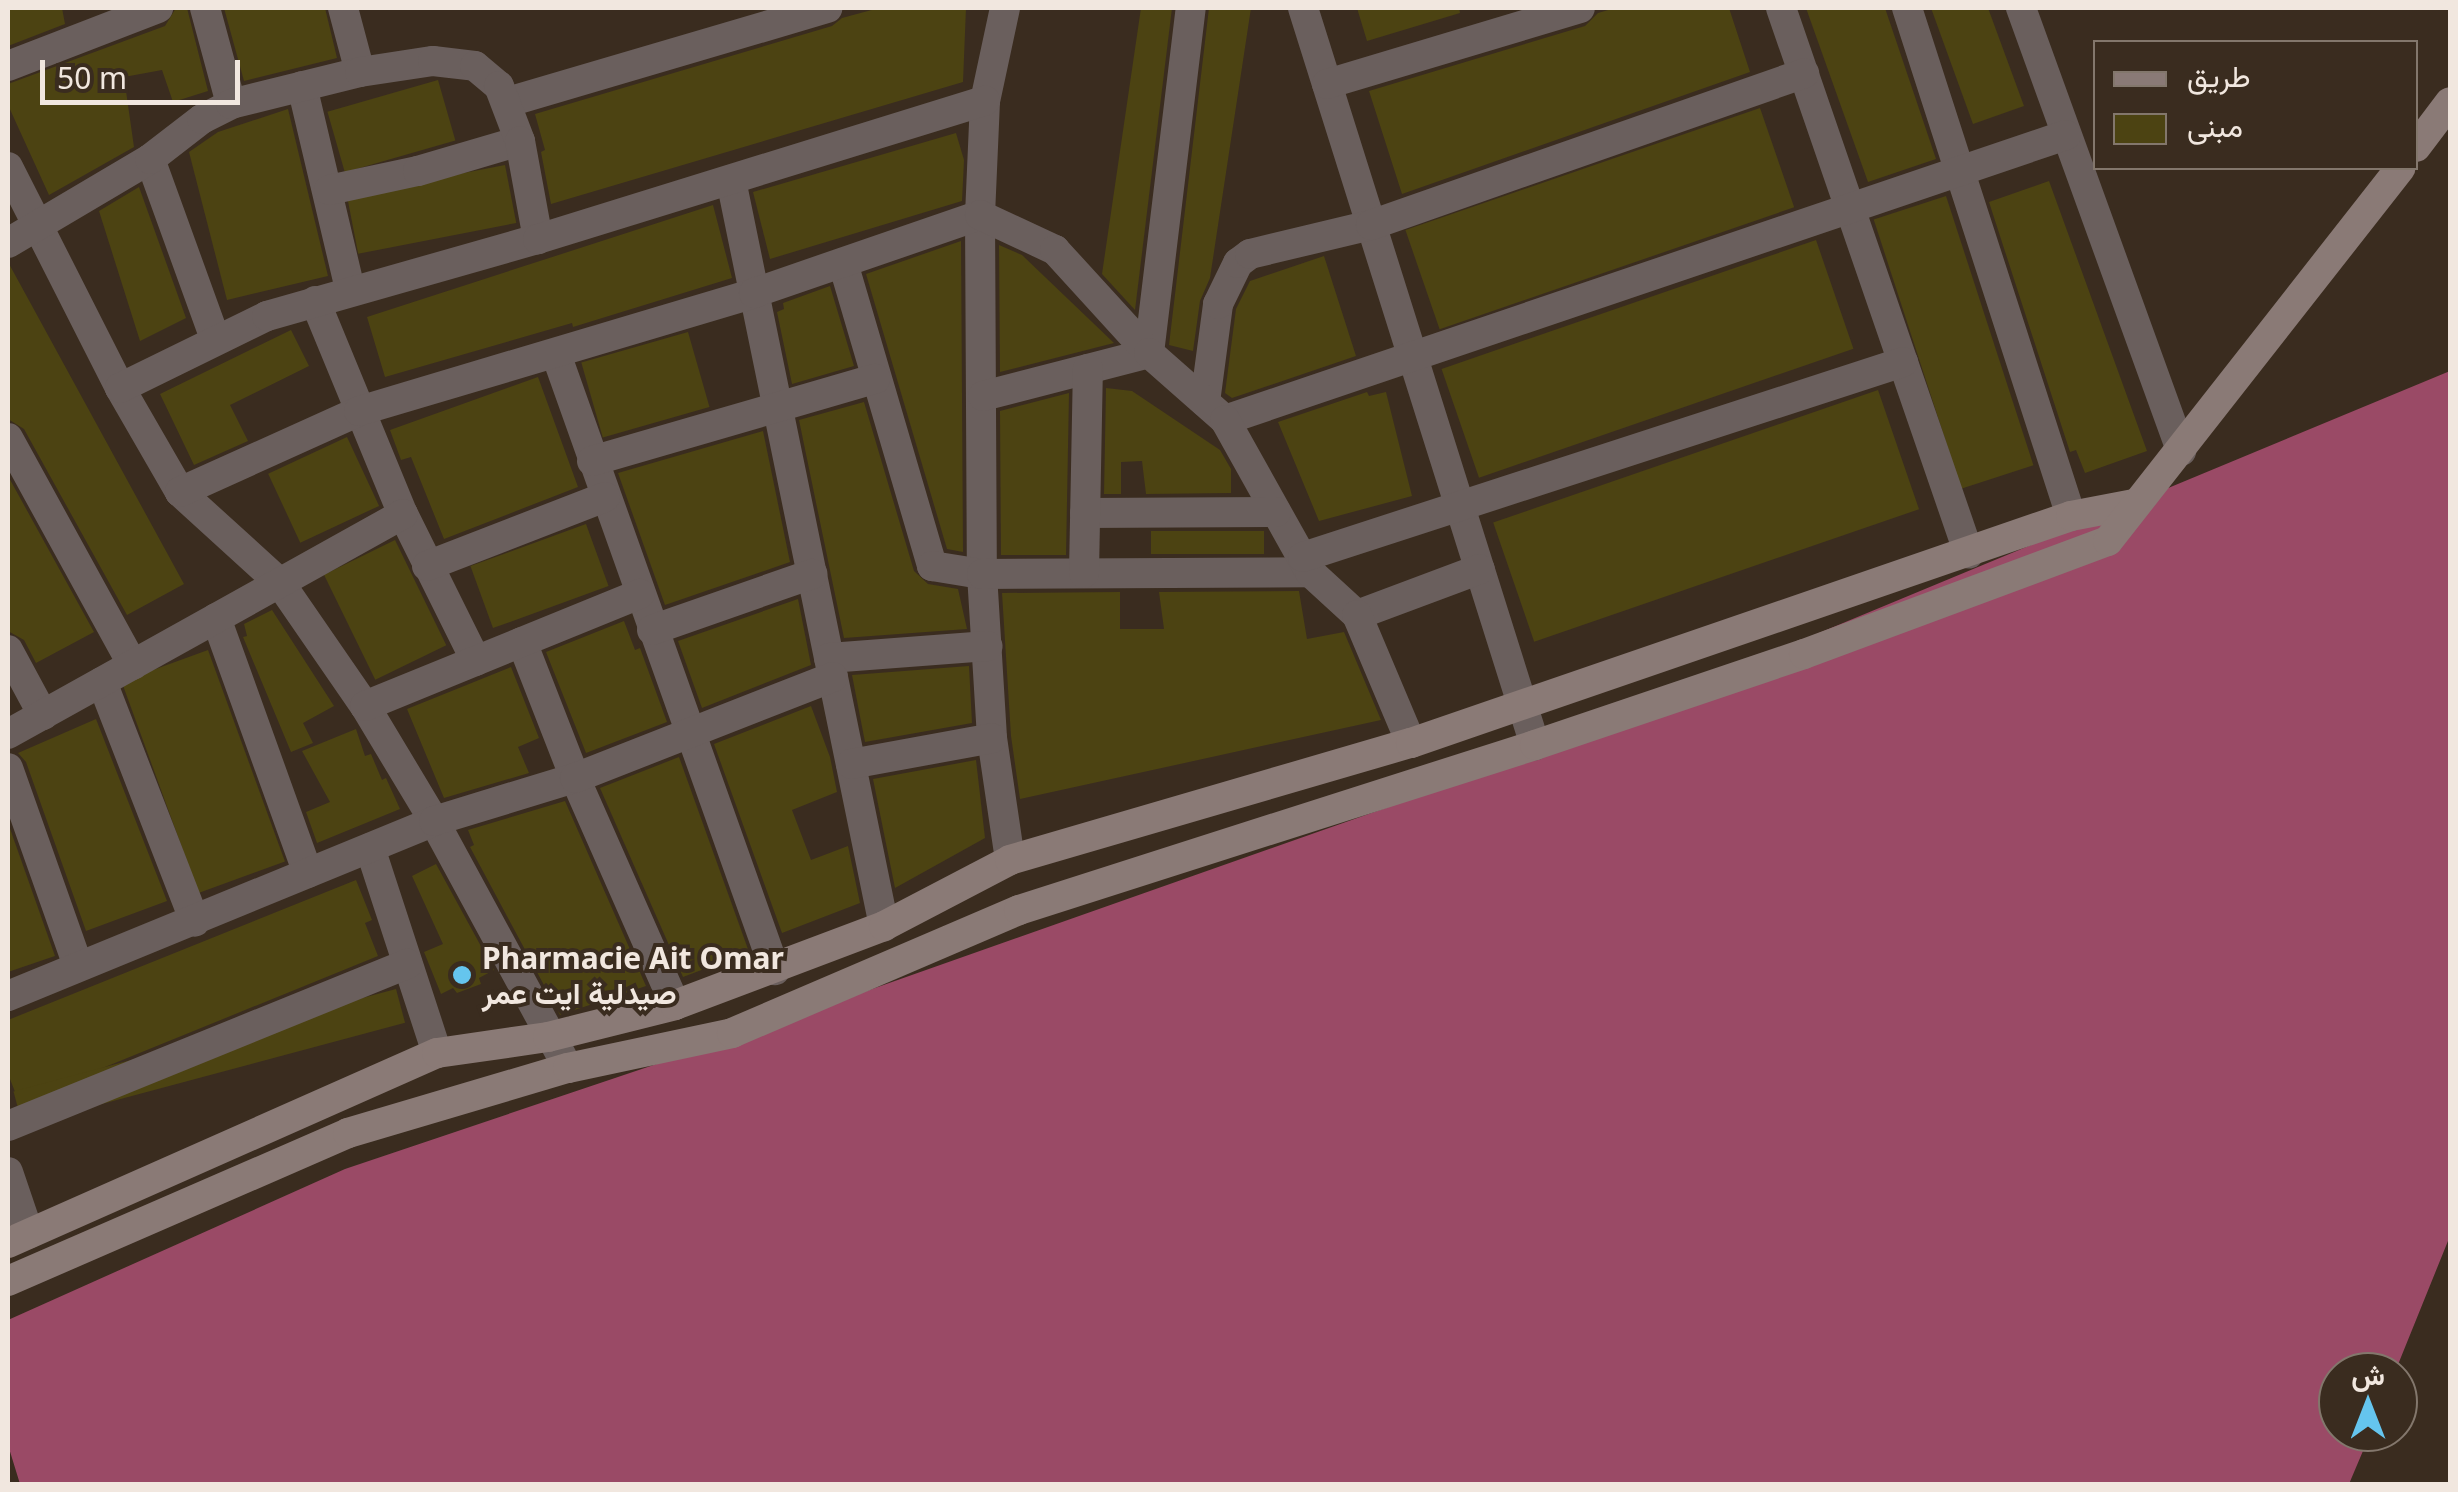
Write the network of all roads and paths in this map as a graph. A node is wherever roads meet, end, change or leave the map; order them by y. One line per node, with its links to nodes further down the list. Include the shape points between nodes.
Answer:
1 (158, 8): 13 (street)
2 (205, 8): 21 (street)
3 (344, 8): 14 (street)
4 (827, 8): 12 (street)
5 (1005, 8): 19 (street)
6 (1191, 8): 42 (street)
7 (1303, 8): 16 (street)
8 (1580, 8): 16 (street)
9 (1782, 8): 15 (street)
10 (1907, 8): 28 (street)
11 (2021, 8): 22 (street)
12 (761, 16): 18 (street)
13 (8, 66)
14 (360, 72): 17 (street); 18 (street, via 432,61 475,66)
15 (1804, 74): 31 (street); 33 (street)
16 (1327, 84): 33 (street)
17 (302, 86): 21 (street); 30 (street)
18 (508, 102): 23 (street)
19 (985, 102): 29 (street); 32 (street)
20 (2450, 102): 24 (street)
21 (231, 104): 25 (street)
22 (2066, 135): 28 (street); 54 (street)
23 (520, 141): 30 (street); 35 (street)
24 (2418, 145)
25 (150, 159): 34 (street); 41 (street)
26 (8, 167): 34 (street)
27 (2398, 170): 54 (street)
28 (1960, 171): 31 (street); 63 (street)
29 (732, 180): 35 (street); 39 (street)
30 (328, 190): 38 (street)
31 (1850, 208): 44 (street); 45 (street)
32 (980, 215): 37 (street); 42 (street, via 1055,250); 49 (street)
33 (1371, 225): 44 (street); 52 (street, via 1250,254 1238,263 1218,304)
34 (38, 227): 36 (street); 48 (street)
35 (538, 240): 38 (street)
36 (8, 243)
37 (844, 263): 39 (street); 47 (street)
38 (350, 289): 40 (street)
39 (754, 293): 43 (street); 50 (street)
40 (315, 301): 41 (street); 51 (street)
41 (216, 339): 48 (street)
42 (1150, 352): 46 (street); 52 (street)
43 (556, 354): 51 (street); 55 (street)
44 (1412, 357): 52 (street); 59 (street)
45 (1903, 362): 59 (street); 64 (street)
46 (1088, 368): 49 (street); 61 (street)
47 (876, 379): 50 (street); 69 (street, via 930,564)
48 (120, 388): 56 (street)
49 (983, 396): 69 (street)
50 (778, 406): 55 (street); 68 (street)
51 (359, 411): 56 (street); 62 (street)
52 (1215, 411): 60 (street)
53 (8, 438): 80 (street)
54 (2181, 452): 58 (street)
55 (592, 461): 57 (street)
56 (180, 492): 71 (street)
57 (605, 497): 66 (street); 72 (street)
58 (2134, 504): 63 (street); 90 (street, via 2108,542)
59 (1460, 506): 65 (street); 67 (street)
60 (1276, 512): 61 (street); 65 (street)
61 (1085, 513): 70 (street)
62 (403, 514): 66 (street); 71 (street)
63 (2071, 516): 64 (street)
64 (1969, 554): 84 (street)
65 (1306, 564): 70 (street); 73 (street)
66 (427, 566): 79 (street)
67 (1480, 570): 73 (street); 84 (street)
68 (812, 574): 75 (street); 81 (street)
69 (982, 574): 70 (street); 77 (street)
70 (1084, 574)
71 (280, 583): 74 (street); 83 (street)
72 (640, 594): 75 (street); 76 (street)
73 (1358, 615): 89 (street)
74 (216, 618): 80 (street); 97 (street)
75 (652, 630): 87 (street)
76 (522, 642): 79 (street); 93 (street)
77 (988, 646): 81 (street); 88 (street)
78 (8, 652): 85 (street)
79 (476, 661): 83 (street)
80 (133, 665): 82 (street)
81 (831, 667): 87 (street); 91 (street)
82 (102, 682): 85 (street); 98 (street)
83 (366, 706): 94 (street)
84 (1523, 708): 89 (street); 90 (street)
85 (43, 714): 86 (street)
86 (8, 734)
87 (690, 735): 93 (street); 102 (street)
88 (992, 738): 91 (street); 96 (street)
89 (1411, 743): 96 (street)
90 (1534, 745): 107 (street, via 1020,910 732,1032)
91 (850, 764): 99 (street)
92 (8, 768): 101 (street)
93 (576, 778): 94 (street); 104 (street)
94 (434, 821): 95 (street); 105 (street)
95 (370, 848): 97 (street); 100 (street)
96 (1010, 860): 99 (street)
97 (308, 873): 98 (street)
98 (195, 922): 101 (street)
99 (884, 926): 102 (street)
100 (407, 964): 106 (street); 108 (street)
101 (78, 966): 103 (street)
102 (775, 970): 104 (street)
103 (8, 996)
104 (675, 1005): 105 (street)
105 (548, 1037): 106 (street); 107 (street)
106 (437, 1053): 110 (street)
107 (568, 1068): 111 (street, via 348,1133)
108 (8, 1126)
109 (8, 1172): 110 (street)
110 (18, 1238)
111 (8, 1281)

